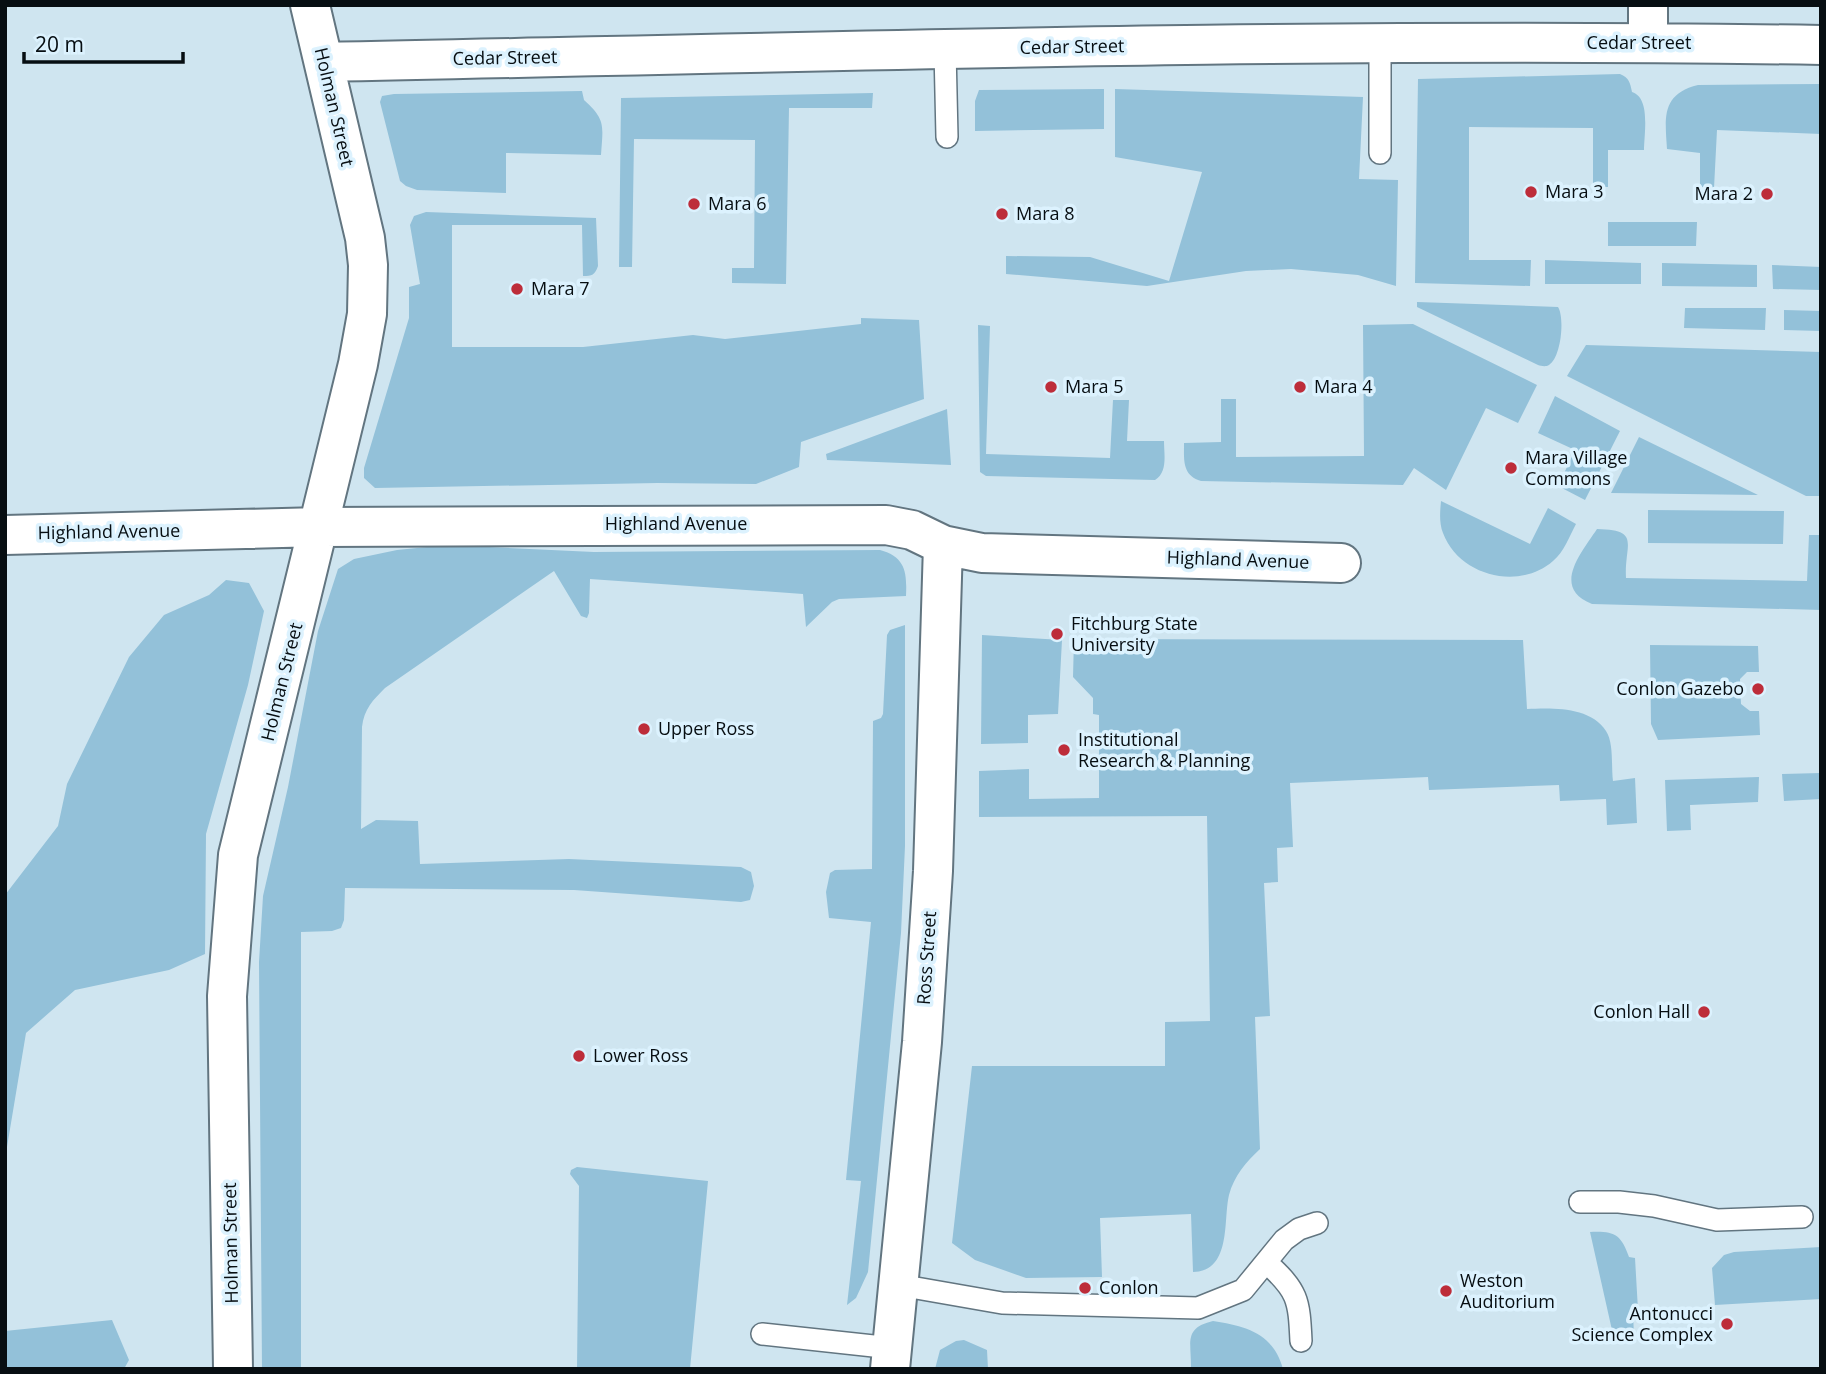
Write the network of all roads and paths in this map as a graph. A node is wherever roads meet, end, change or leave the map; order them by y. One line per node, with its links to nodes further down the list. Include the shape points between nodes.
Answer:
1 (310, 5): 6 (street, Holman Street)
2 (1648, 24): 3 (street, Cedar Street); 4 (street, Cedar Street)
3 (1380, 44): 5 (street, Cedar Street); 8 (lane)
4 (1821, 45)
5 (945, 50): 6 (street, Cedar Street); 7 (lane)
6 (324, 62): 9 (street, Holman Street, via 365,237 369,286 358,364)
7 (947, 137)
8 (1380, 153)
9 (320, 527): 10 (street, Highland Avenue); 11 (street, Highland Avenue, via 886,525 912,530); 21 (street, Holman Street, via 238,855 227,996)
10 (5, 535)
11 (943, 545): 12 (street, Highland Avenue, via 982,553); 17 (street, Ross Street, via 933,871)
12 (1341, 563)
13 (1580, 1202): 14 (lane, via 1654,1206 1717,1220)
14 (1802, 1217)
15 (1317, 1223): 16 (lane, via 1284,1240)
16 (1266, 1262): 17 (lane, via 1243,1290 1198,1308 1002,1303); 19 (lane, via 1290,1283 1300,1310)
17 (899, 1285): 20 (street, Ross Street)
18 (762, 1334): 20 (lane)
19 (1301, 1341)
20 (891, 1358)
21 (233, 1369)

